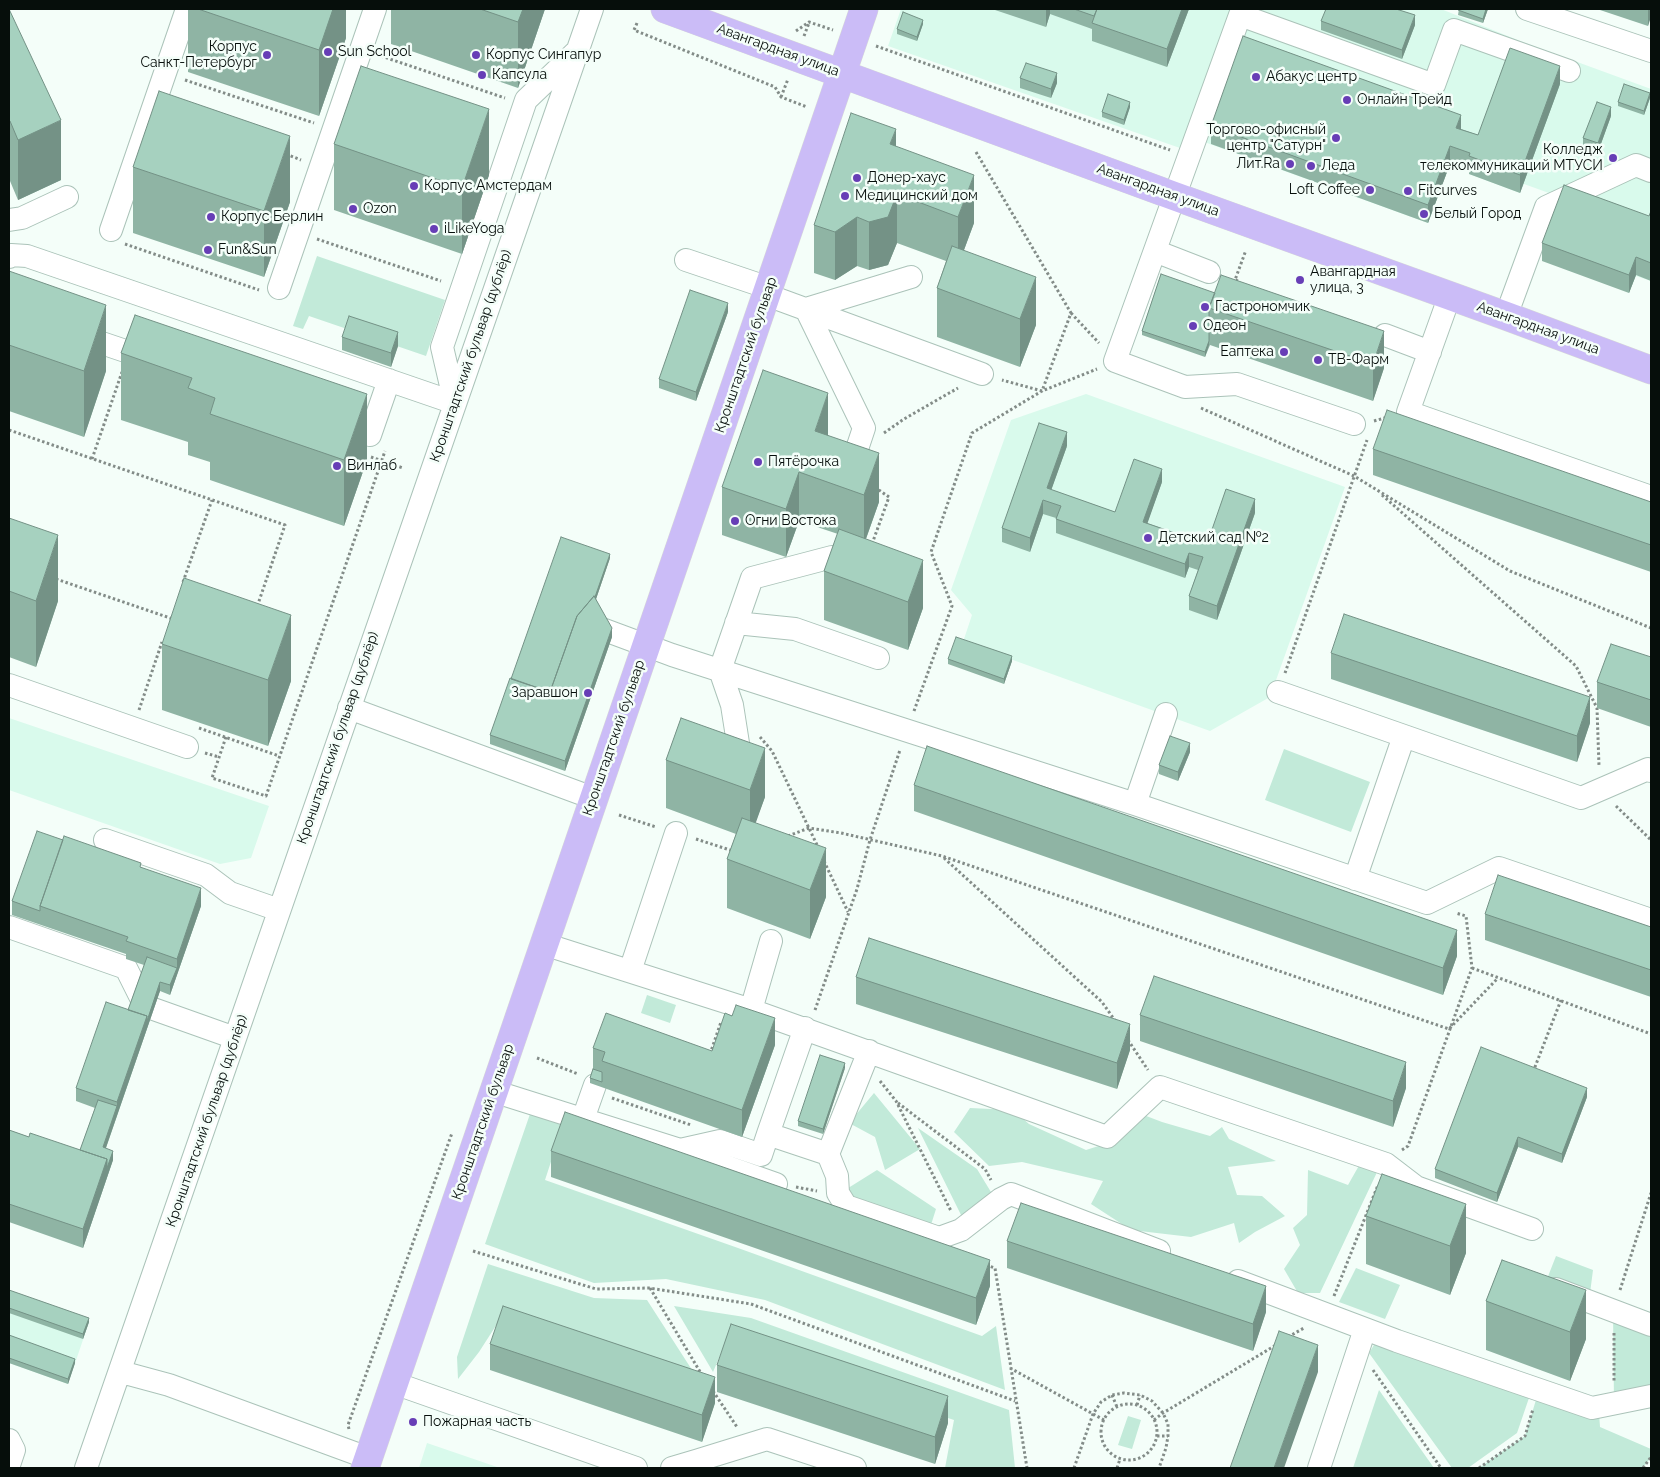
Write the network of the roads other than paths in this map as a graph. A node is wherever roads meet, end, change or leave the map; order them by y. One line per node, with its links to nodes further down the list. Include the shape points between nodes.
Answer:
1 (187, 9): 15 (street)
2 (375, 9): 21 (street)
3 (592, 9): 7 (street, Кронштадтский бульвар (дублёр))
4 (665, 9): 10 (main road, Авангардная улица)
5 (864, 9): 10 (main road, Кронштадтский бульвар)
6 (1527, 9): 8 (street)
7 (578, 50): 33 (street, Кронштадтский бульвар (дублёр)); 33 (street, via 526,100 442,347)
8 (1651, 51)
9 (1569, 71): 12 (street, via 1454,30 1434,85 1240,15)
10 (842, 74): 12 (main road, Авангардная улица); 22 (main road, Кронштадтский бульвар)
11 (1651, 171): 25 (street, via 1636,165 1546,207)
12 (1174, 196): 16 (street); 23 (main road, Авангардная улица)
13 (67, 197): 14 (street, via 22,218)
14 (9, 220)
15 (111, 230)
16 (1155, 252): 19 (street); 35 (street, via 1115,361 1185,387 1237,384)
17 (9, 257): 32 (street, via 27,256)
18 (686, 260): 22 (street)
19 (1209, 272)
20 (911, 277): 24 (street)
21 (279, 288)
22 (768, 292): 24 (street); 41 (main road, Кронштадтский бульвар)
23 (1450, 296): 25 (main road, Авангардная улица); 28 (street)
24 (806, 309): 31 (street); 36 (street, via 864,428)
25 (1506, 316): 30 (main road, Авангардная улица)
26 (57, 328): 29 (street, via 126,362)
27 (1384, 334): 28 (street)
28 (1430, 352): 37 (street, via 1408,412)
29 (174, 368)
30 (1651, 370)
31 (982, 374)
32 (389, 380): 33 (street); 34 (street, via 370,435)
33 (455, 403): 46 (street, Кронштадтский бульвар (дублёр))
34 (320, 418)
35 (1364, 431)
36 (853, 462)
37 (1651, 497)
38 (832, 557): 39 (street, via 752,578)
39 (736, 623): 42 (street, via 795,629); 43 (street)
40 (602, 629): 41 (street)
41 (646, 645): 43 (street); 52 (main road, Кронштадтский бульвар)
42 (878, 658)
43 (720, 670): 50 (street, via 732,705); 53 (street)
44 (9, 685): 49 (street)
45 (1278, 692): 48 (street)
46 (349, 708): 52 (street); 57 (street, Кронштадтский бульвар (дублёр))
47 (1166, 714): 53 (street)
48 (1404, 736): 51 (street, via 1581,798 1648,769); 56 (street)
49 (188, 747)
50 (740, 756)
51 (1651, 771)
52 (593, 798): 61 (main road, Кронштадтский бульвар)
53 (1135, 804): 56 (street)
54 (676, 834): 62 (street)
55 (105, 840): 57 (street, via 206,875 230,893)
56 (1355, 879): 58 (street, via 1427,903 1499,868)
57 (279, 910): 65 (street, Кронштадтский бульвар (дублёр))
58 (1651, 920)
59 (9, 927): 65 (street, via 126,968 144,1006)
60 (771, 941): 63 (street)
61 (544, 944): 62 (street); 68 (main road, Кронштадтский бульвар)
62 (630, 971): 63 (street)
63 (751, 1010): 64 (street)
64 (806, 1029): 66 (street); 70 (street)
65 (235, 1038): 80 (street, Кронштадтский бульвар (дублёр))
66 (867, 1056): 72 (street); 74 (street, via 1107,1136 1160,1087 1386,1164 1416,1187)
67 (593, 1085): 69 (street)
68 (494, 1091): 69 (street); 81 (main road, Кронштадтский бульвар)
69 (582, 1119): 71 (street)
70 (768, 1134): 71 (street, via 761,1155 720,1141); 72 (street)
71 (680, 1150): 73 (street)
72 (828, 1154): 75 (street, via 837,1176 838,1194 846,1206 939,1238 961,1230 1011,1194)
73 (776, 1184)
74 (1532, 1229)
75 (1178, 1258)
76 (1215, 1272): 79 (street, via 1326,1314)
77 (1545, 1284): 78 (street)
78 (1651, 1325)
79 (1362, 1339): 82 (street, via 1592,1408); 91 (street)
80 (121, 1372): 84 (street, via 169,1385); 87 (street, Кронштадтский бульвар (дублёр))
81 (394, 1383): 84 (main road, Кронштадтский бульвар); 88 (street)
82 (1651, 1396)
83 (9, 1440): 86 (street, via 14,1450)
84 (367, 1463)
85 (700, 1464): 89 (street); 90 (street, via 767,1439)
86 (9, 1465)
87 (86, 1468)
88 (636, 1468)
89 (672, 1468)
90 (855, 1468)
91 (1318, 1468)

